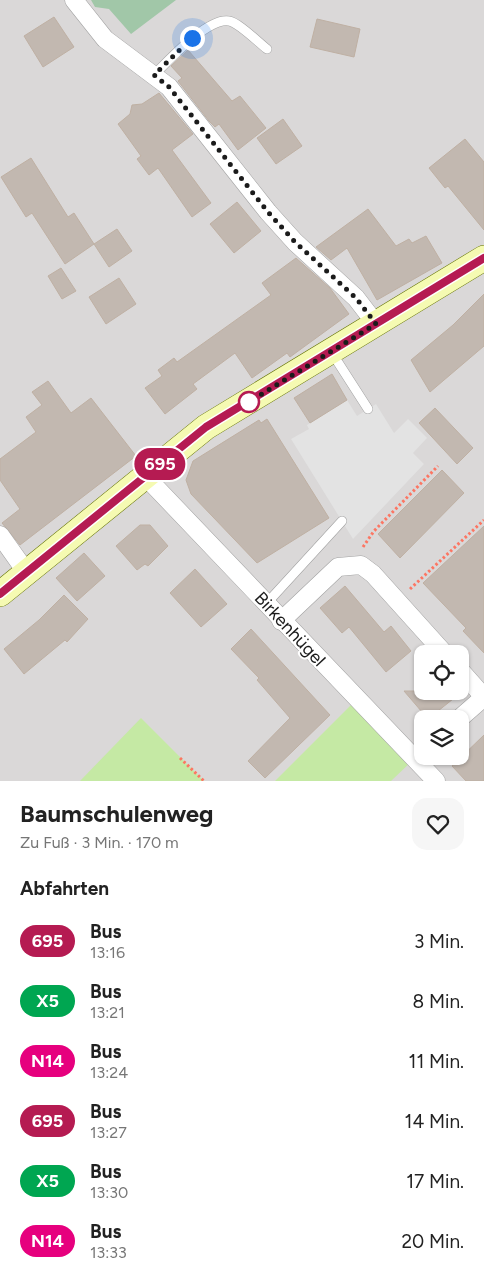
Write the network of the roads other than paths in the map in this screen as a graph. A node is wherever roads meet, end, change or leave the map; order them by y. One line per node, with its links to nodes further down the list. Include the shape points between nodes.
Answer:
1 (74, 0): 3 (street, via 105,39)
2 (267, 49): 3 (lane, via 231,21 224,22 192,38)
3 (154, 75): 5 (street, via 169,87 295,242 356,298)
4 (484, 258): 5 (street)
5 (376, 324): 6 (street)
6 (330, 351): 7 (lane); 8 (street, via 206,427)
7 (368, 409)
8 (145, 476): 11 (street); 13 (street, Birkenhügel)
9 (342, 521): 13 (lane)
10 (0, 535): 11 (street)
11 (26, 573): 12 (street)
12 (2, 589)
13 (266, 604): 14 (street, Birkenhügel)
14 (281, 621): 15 (street, via 338,566 361,565 373,574); 19 (street, Birkenhügel)
15 (437, 645)
16 (469, 680): 17 (street)
17 (484, 697): 18 (street)
18 (469, 710)
19 (414, 752)
20 (424, 765): 21 (street, Birkenhügel)
21 (436, 781)

